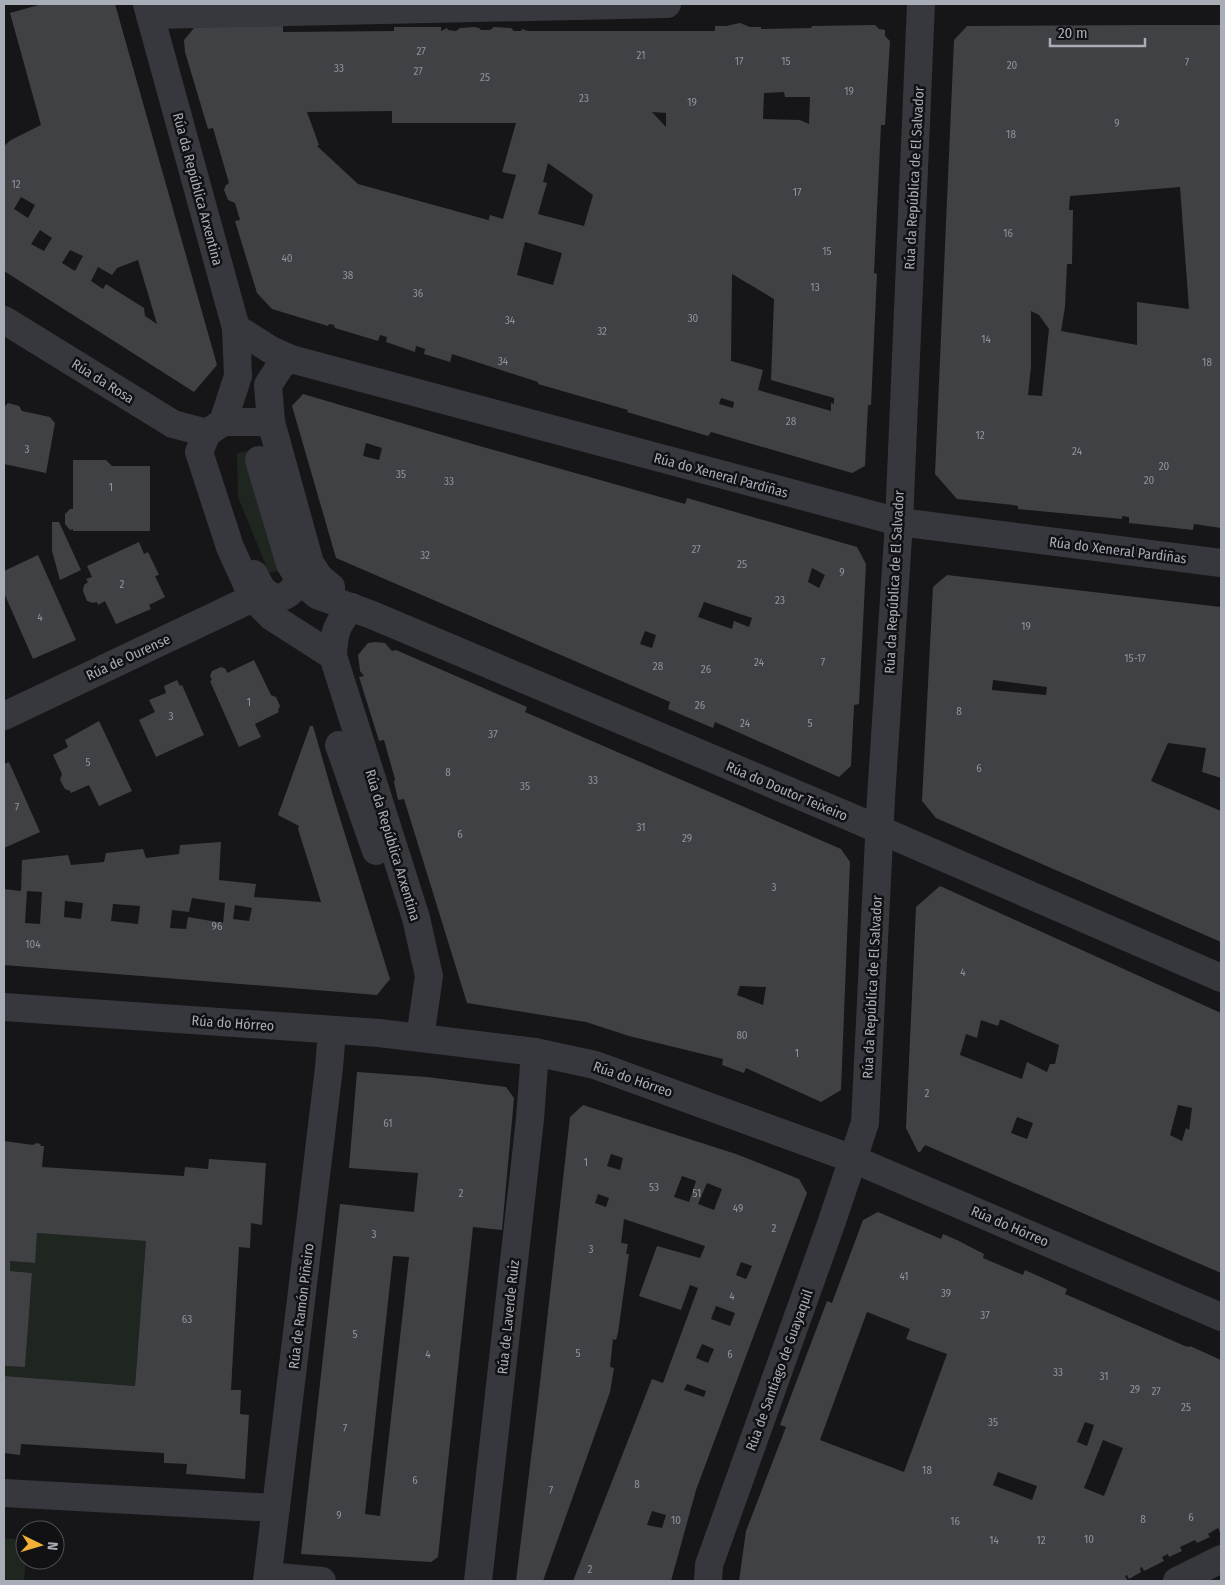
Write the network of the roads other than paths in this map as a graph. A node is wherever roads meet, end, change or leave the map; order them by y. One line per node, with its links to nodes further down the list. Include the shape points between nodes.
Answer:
1 (667, 4): 3 (street)
2 (921, 4): 10 (street, Rúa da República de El Salvador)
3 (148, 10): 5 (street, Rúa da República Arxentina)
4 (4, 320): 8 (street, Rúa da Rosa, via 173,424)
5 (236, 328): 6 (street, Rúa do Xeneral Pardiñas); 8 (street, Rúa da República Arxentina, via 238,376)
6 (290, 359): 7 (street, via 281,365 268,385); 10 (street, Rúa do Xeneral Pardiñas)
7 (271, 422): 8 (street, Rúa da Rosa); 15 (street, via 310,563 319,577)
8 (215, 428): 11 (street, via 199,452)
9 (259, 460): 13 (street, via 290,564)
10 (899, 522): 12 (street, Rúa do Xeneral Pardiñas); 19 (street, Rúa da República de El Salvador)
11 (230, 547): 13 (street, via 247,562 262,590 269,596 285,596); 14 (street)
12 (1221, 563)
13 (299, 579): 15 (street, Rúa do Doutor Teixeiro, via 317,595)
14 (253, 598): 16 (street, via 272,617); 17 (street, Rúa de Ourense)
15 (352, 607): 16 (street, via 341,619 334,635); 19 (street, Rúa do Doutor Teixeiro)
16 (333, 656): 20 (street, Rúa da República Arxentina)
17 (4, 716)
18 (339, 745): 20 (street, via 381,868)
19 (880, 830): 21 (street, Rúa do Doutor Teixeiro); 26 (street, Rúa da República de El Salvador, via 865,1123)
20 (416, 918): 24 (street, Rúa da República Arxentina, via 430,976)
21 (1221, 978)
22 (4, 1007): 23 (street, Rúa do Hórreo)
23 (332, 1030): 24 (street, Rúa do Hórreo); 29 (street, Rúa de Ramón Piñeiro)
24 (420, 1038): 25 (street, Rúa do Hórreo)
25 (535, 1052): 26 (street, Rúa do Hórreo, via 595,1066); 33 (street, Rúa de Laverde Ruiz)
26 (853, 1159): 27 (street, Rúa do Hórreo); 34 (street, Rúa de Santiago de Guayaquil, via 709,1565)
27 (1221, 1317)
28 (4, 1493): 29 (street)
29 (276, 1508): 31 (street, Rúa de Ramón Piñeiro)
30 (1221, 1559): 35 (street)
31 (267, 1579): 32 (street)
32 (322, 1581)
33 (478, 1581)
34 (708, 1581)
35 (1177, 1581)

